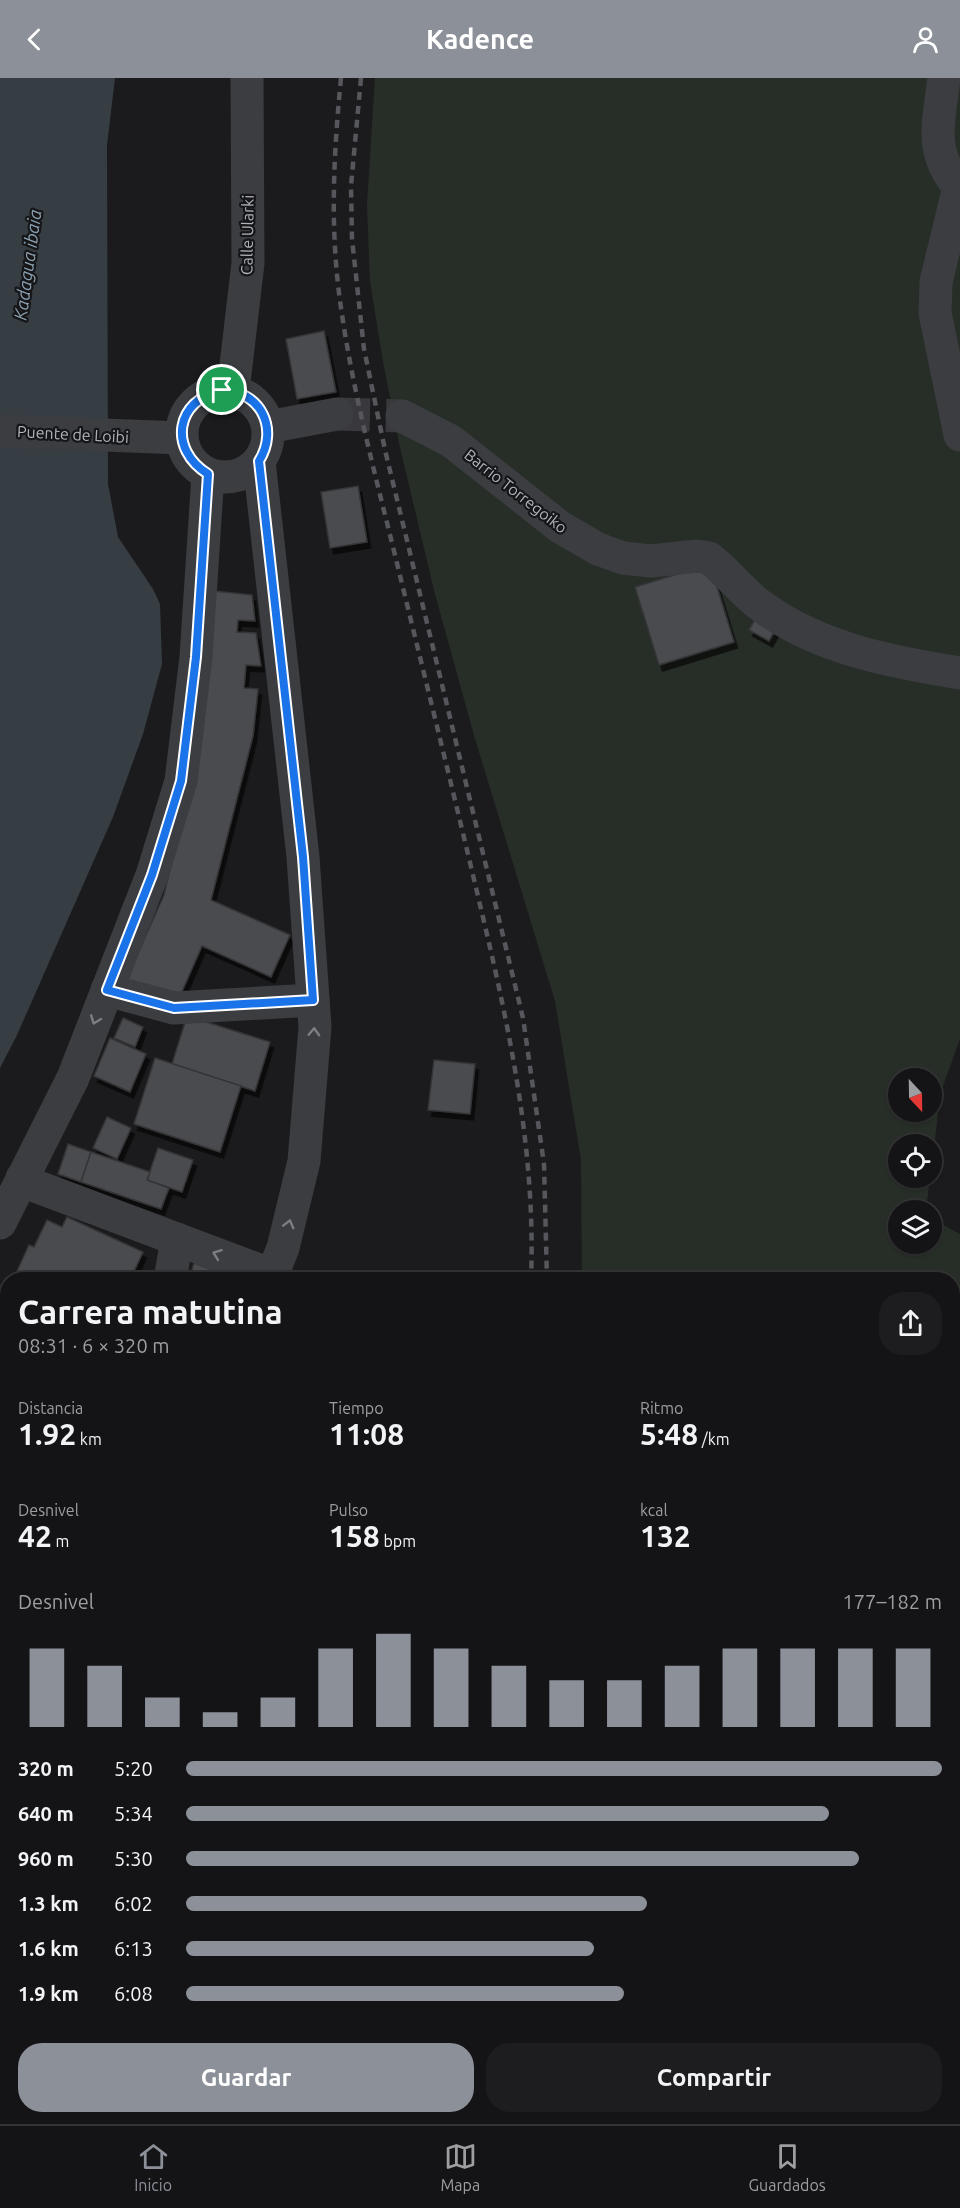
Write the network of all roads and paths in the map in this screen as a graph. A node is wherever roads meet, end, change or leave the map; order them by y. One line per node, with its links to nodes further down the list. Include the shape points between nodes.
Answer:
1 (247, 78): 4 (street, Calle Ularki, via 248,263)
2 (944, 78): 3 (street, via 936,136 943,167)
3 (960, 188): 9 (street, via 936,282 935,313)
4 (233, 391): 7 (street, via 259,406); 10 (street, via 210,393 197,400 185,416)
5 (337, 414): 7 (street)
6 (402, 416): 13 (street, Barrio Torregoiko, via 451,441 560,527 598,549 624,558 651,561 709,558 764,608 820,641)
7 (268, 427): 11 (street, via 265,452)
8 (0, 431): 10 (street, Puente de Loibi)
9 (960, 435)
10 (181, 438): 12 (street, via 186,454)
11 (259, 461): 12 (street, via 241,475); 15 (street, via 302,846)
12 (208, 474): 14 (street, via 196,657 181,781 152,875)
13 (960, 674)
14 (107, 990): 15 (street, via 174,1008); 16 (street, one-way to 16, via 73,1078)
15 (313, 1000): 21 (street, one-way to 15, via 283,1248 304,1161 315,1027)
16 (22, 1178): 17 (street); 18 (street)
17 (0, 1223)
18 (177, 1239): 19 (street); 20 (street, one-way to 18)
19 (171, 1272)
20 (259, 1272)
21 (273, 1272)

